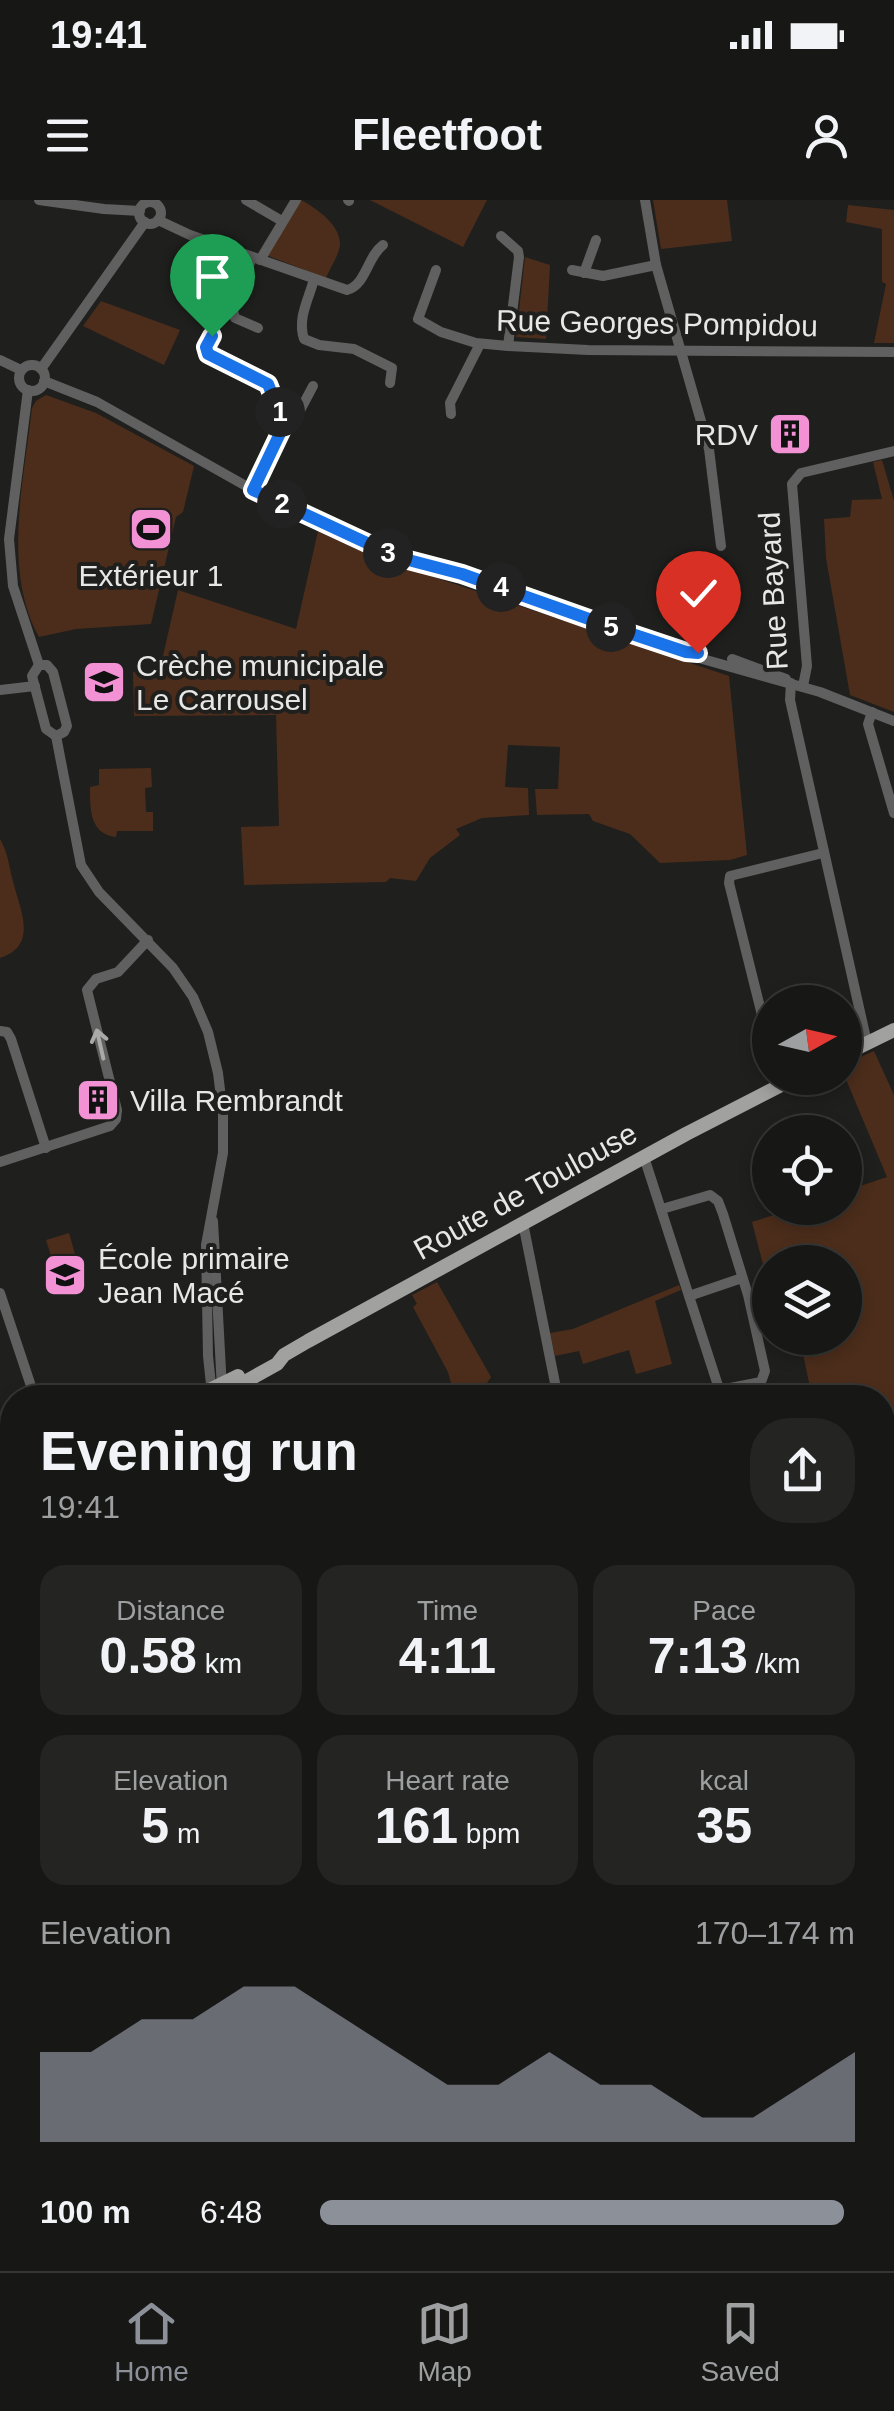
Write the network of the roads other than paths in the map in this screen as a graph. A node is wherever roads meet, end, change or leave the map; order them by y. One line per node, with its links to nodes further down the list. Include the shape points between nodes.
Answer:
1 (39, 200): 6 (street)
2 (246, 200): 8 (street)
3 (296, 200): 8 (street)
4 (645, 200): 13 (street)
5 (159, 202): 6 (street, via 145,203); 7 (street)
6 (142, 216): 7 (street, via 150,224); 25 (street)
7 (158, 220): 12 (street)
8 (282, 221): 12 (street)
9 (501, 236): 20 (street, via 520,257)
10 (596, 240): 13 (street, via 578,272 603,276)
11 (383, 245): 15 (street, via 354,289)
12 (256, 258): 15 (street); 17 (street)
13 (656, 265): 21 (street)
14 (436, 270): 19 (street, Rue Georges Pompidou, via 418,319)
15 (314, 279): 26 (street, via 303,310 304,339 354,349 392,368)
16 (188, 294): 17 (street)
17 (228, 309): 18 (street); 30 (street, via 208,354 268,384)
18 (258, 328)
19 (480, 344): 20 (street, Rue Georges Pompidou); 29 (street, via 450,403)
20 (508, 346): 21 (street, Rue Georges Pompidou)
21 (681, 351): 22 (street, Rue Georges Pompidou); 33 (street, via 708,449)
22 (894, 352)
23 (0, 360): 24 (street)
24 (21, 370): 25 (street, via 28,365); 28 (street, via 19,382)
25 (42, 375): 28 (street, via 36,390); 32 (street)
26 (390, 383)
27 (313, 386): 30 (street, via 296,420)
28 (28, 390): 34 (street, via 10,565)
29 (452, 414)
30 (284, 425): 32 (street)
31 (894, 451): 35 (street, Rue Bayard, via 801,473 792,484 807,671)
32 (253, 490): 35 (street, via 397,557)
33 (721, 546)
34 (39, 665): 36 (street); 40 (street, via 52,669 67,726)
35 (797, 684): 38 (street); 42 (street, Rue Bayard, via 790,698)
36 (34, 686): 37 (street); 40 (street, via 46,730)
37 (0, 690)
38 (872, 712): 39 (street); 41 (street, via 868,724)
39 (894, 721)
40 (56, 736): 43 (street, via 82,865 99,892)
41 (894, 814)
42 (823, 853): 44 (street, via 730,876); 47 (street, Rue Bayard)
43 (148, 940): 50 (street, one-way to 43, via 116,1120 86,990 118,972); 59 (street, via 193,997 218,1073 223,1153 212,1216)
44 (754, 985)
45 (894, 1030): 47 (main road)
46 (0, 1031): 50 (street, via 11,1040)
47 (867, 1043): 48 (main road)
48 (862, 1046)
49 (757, 1095): 51 (main road, Route de Toulouse)
50 (46, 1148): 52 (street)
51 (644, 1157): 53 (street); 54 (main road, Route de Toulouse)
52 (0, 1162)
53 (662, 1209): 55 (street, via 716,1198); 57 (street)
54 (523, 1224): 60 (main road, Route de Toulouse); 61 (street)
55 (742, 1278): 57 (street); 63 (street, via 765,1378)
56 (0, 1294): 58 (street)
57 (689, 1296): 62 (street)
58 (32, 1385)
59 (218, 1385)
60 (234, 1385)
61 (555, 1385)
62 (718, 1385)
63 (751, 1385)

